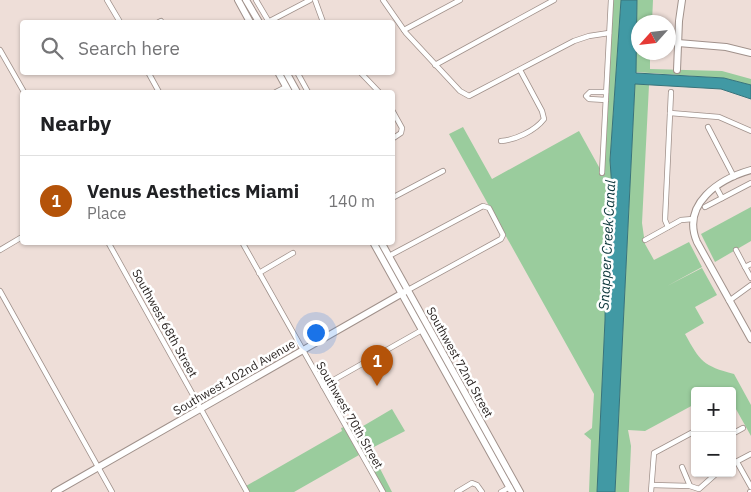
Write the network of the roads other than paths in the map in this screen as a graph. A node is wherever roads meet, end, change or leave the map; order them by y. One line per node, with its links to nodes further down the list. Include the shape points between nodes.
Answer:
1 (107, 0): 12 (street)
2 (238, 0): 13 (street)
3 (246, 0): 14 (street)
4 (256, 0): 15 (street)
5 (310, 0): 16 (street)
6 (315, 0): 17 (street)
7 (382, 0): 18 (street)
8 (460, 0): 18 (street)
9 (554, 0): 23 (street)
10 (611, 0): 19 (street)
11 (682, 0): 20 (street)
12 (119, 20)
13 (249, 20)
14 (257, 20)
15 (267, 20)
16 (272, 20)
17 (322, 20)
18 (404, 30): 23 (street)
19 (609, 33): 24 (street, via 574,41); 36 (street)
20 (678, 43): 22 (street); 25 (street)
21 (0, 50): 32 (street)
22 (750, 51)
23 (435, 64): 24 (street, via 468,96)
24 (520, 70): 44 (street, via 544,118 538,125 510,140)
25 (677, 70)
26 (150, 75): 33 (street)
27 (280, 75): 31 (street)
28 (287, 75): 31 (street)
29 (299, 75): 34 (street)
30 (363, 75): 35 (street)
31 (289, 88)
32 (23, 90)
33 (158, 90)
34 (307, 90)
35 (377, 90)
36 (606, 92): 38 (street); 38 (street, via 590,92 586,96 589,100)
37 (671, 92): 39 (street)
38 (606, 100): 47 (street)
39 (670, 113): 42 (street, via 719,117); 55 (street, via 665,220)
40 (395, 115): 43 (street, via 402,126 402,132)
41 (708, 127): 48 (street)
42 (751, 131)
43 (395, 137)
44 (501, 141)
45 (443, 170): 51 (street)
46 (751, 170): 48 (street)
47 (602, 173)
48 (734, 177): 50 (street)
49 (751, 183): 52 (street)
50 (716, 187): 52 (street); 54 (street, via 701,200)
51 (395, 196)
52 (722, 198): 53 (street)
53 (705, 207)
54 (693, 219): 55 (street, via 683,219); 73 (street, via 696,240)
55 (668, 227): 57 (street)
56 (20, 238): 62 (street)
57 (645, 240)
58 (110, 245): 80 (street, Southwest 68th Street)
59 (244, 245): 68 (street, Southwest 70th Street)
60 (375, 245): 72 (street, Southwest 72nd Street)
61 (383, 245): 65 (street, Southwest 72nd Street)
62 (0, 250)
63 (736, 250): 67 (street)
64 (294, 253): 68 (street)
65 (389, 256): 72 (street, Southwest 72nd Street); 72 (street, Southwest 102nd Avenue, via 486,206 500,226 503,237)
66 (751, 264): 67 (street)
67 (745, 267): 69 (street)
68 (259, 273): 76 (street, Southwest 70th Street)
69 (751, 278)
70 (751, 286): 73 (street)
71 (0, 291): 88 (street)
72 (404, 292): 74 (street, Southwest 72nd Street); 76 (street, Southwest 102nd Avenue); 79 (street, Southwest 72nd Street)
73 (730, 301): 75 (street)
74 (422, 330): 77 (street, Southwest 72nd Street); 78 (street)
75 (751, 339)
76 (303, 351): 78 (street, Southwest 70th Street); 80 (street, Southwest 102nd Avenue)
77 (450, 382): 79 (street); 84 (street, Southwest 72nd Street)
78 (323, 386): 99 (street, Southwest 70th Street)
79 (463, 389): 84 (street, Southwest 72nd Street)
80 (201, 409): 88 (street, Southwest 102nd Avenue); 98 (street, Southwest 68th Street)
81 (743, 428): 82 (street)
82 (736, 432)
83 (691, 434): 91 (street, via 657,451 653,458)
84 (489, 443): 94 (street, Southwest 72nd Street)
85 (751, 454): 86 (street)
86 (736, 462)
87 (736, 464): 93 (street)
88 (98, 467): 96 (street, Southwest 102nd Avenue); 97 (street)
89 (682, 467): 92 (street)
90 (713, 477): 95 (street)
91 (652, 485): 92 (street); 104 (street)
92 (690, 486): 95 (street)
93 (751, 487)
94 (512, 488): 102 (street); 103 (street, Southwest 72nd Street)
95 (699, 491)
96 (54, 492)
97 (112, 492)
98 (247, 492)
99 (383, 492)
100 (458, 492): 101 (street, via 472,483)
101 (482, 492)
102 (501, 492)
103 (520, 492)
104 (651, 492)

